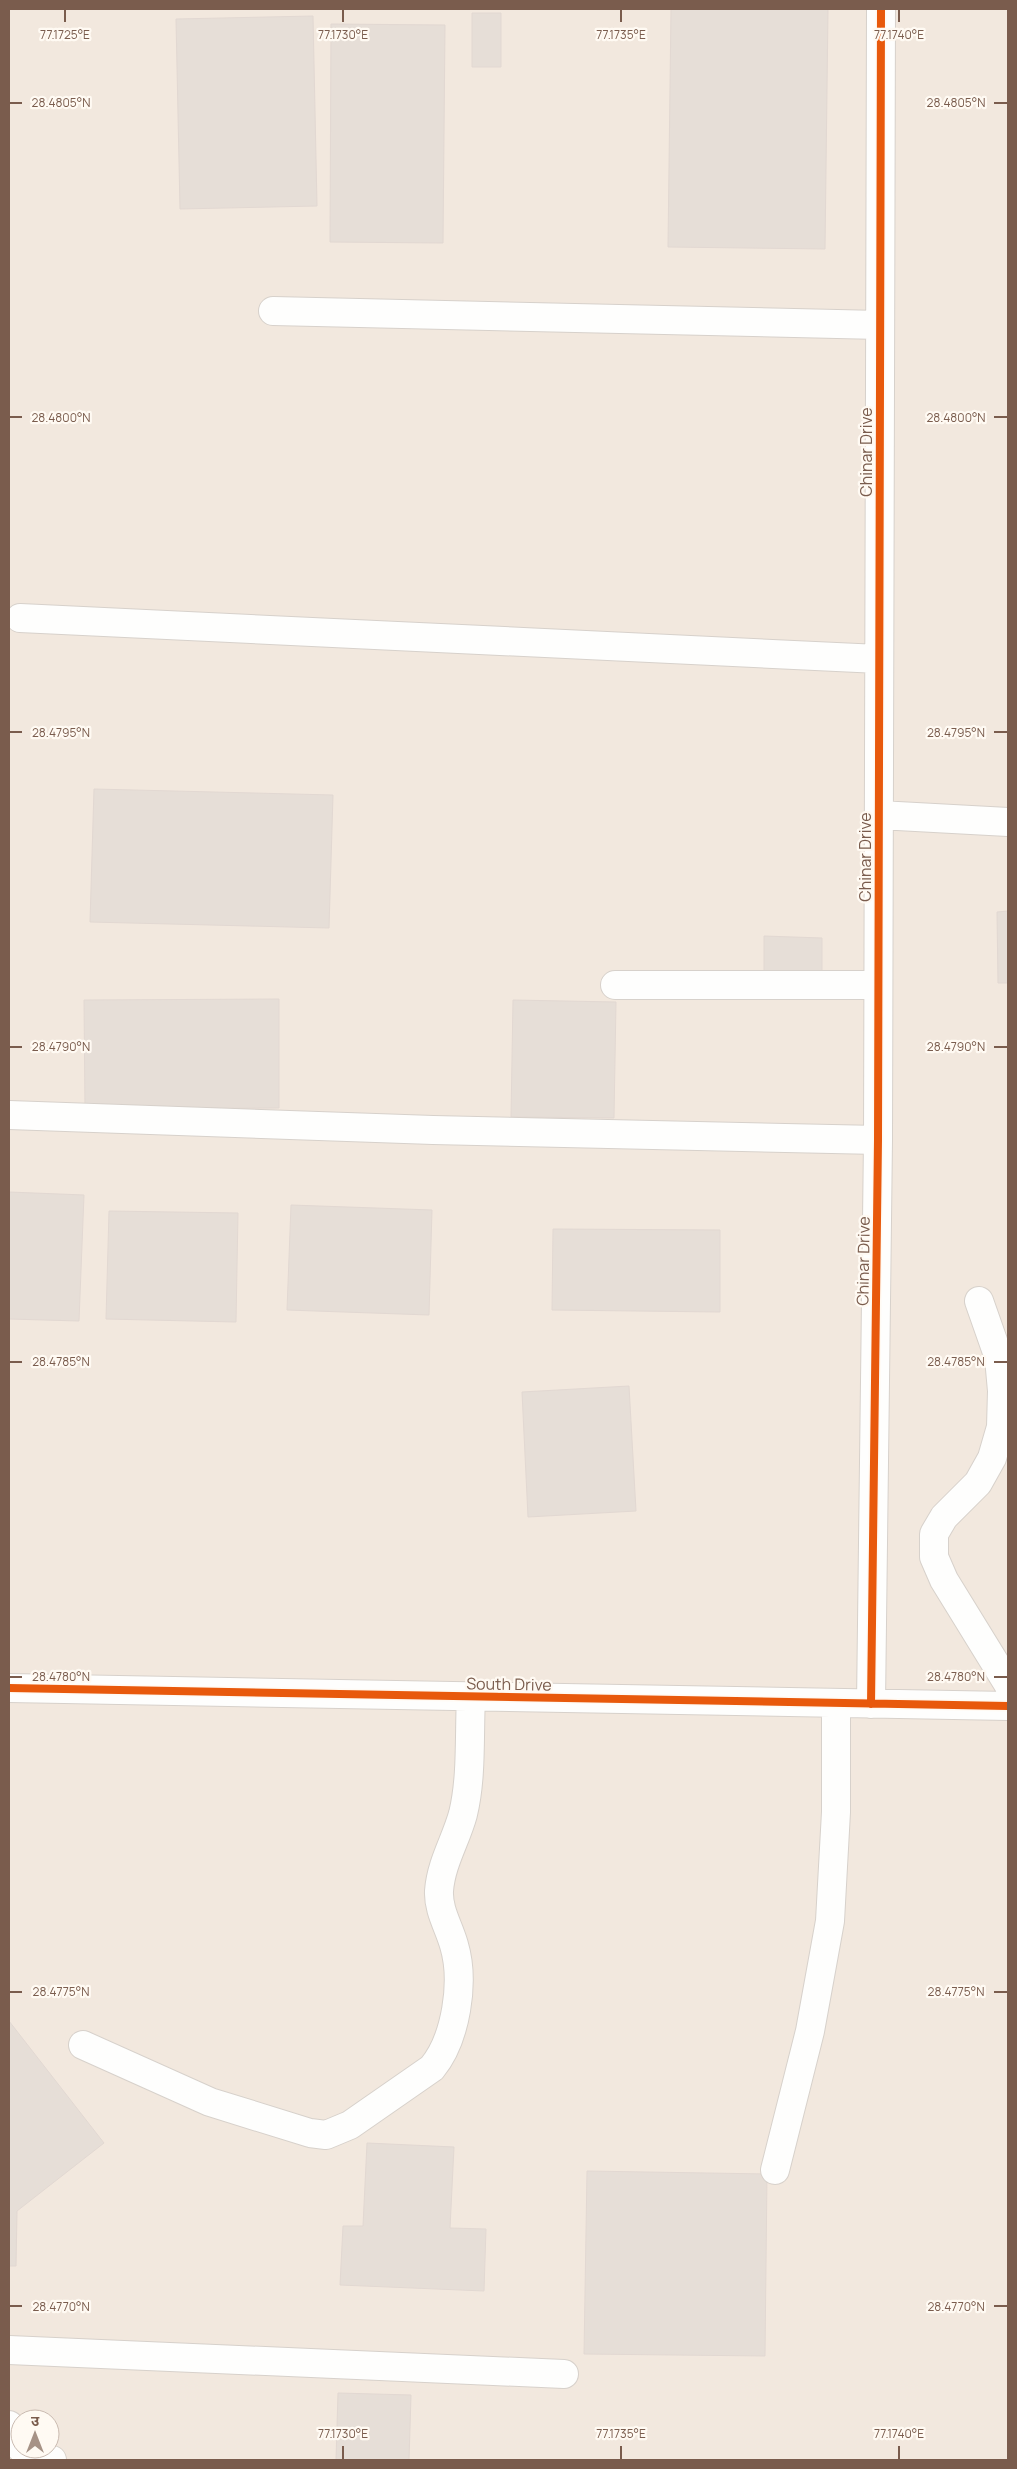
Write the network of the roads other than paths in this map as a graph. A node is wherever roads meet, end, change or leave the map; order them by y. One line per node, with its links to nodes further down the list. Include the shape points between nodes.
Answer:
1 (881, 9): 3 (street, Chinar Drive)
2 (273, 311): 3 (street)
3 (880, 325): 5 (street, Chinar Drive)
4 (20, 618): 5 (street)
5 (879, 658): 6 (street, Chinar Drive)
6 (879, 815): 7 (street); 9 (street, Chinar Drive)
7 (1008, 822)
8 (615, 985): 9 (street)
9 (878, 985): 11 (street, Chinar Drive)
10 (9, 1115): 11 (street, via 433,1130)
11 (878, 1140): 17 (street, Chinar Drive)
12 (979, 1301): 13 (street, via 999,1358 1001,1427 992,1458 978,1484 944,1518 934,1534 934,1557 944,1580)
13 (1008, 1684)
14 (9, 1688): 15 (street, South Drive)
15 (471, 1697): 16 (street, South Drive); 19 (street, via 468,1785 439,1890 441,1908 458,1960 459,1989 449,2039 442,2056 432,2068 350,2125 326,2135 210,2102)
16 (836, 1703): 17 (street, South Drive); 20 (street, via 836,1812 830,1921 810,2031)
17 (872, 1704): 18 (street, South Drive)
18 (1008, 1706)
19 (83, 2045)
20 (775, 2170)
21 (9, 2350): 22 (street)
22 (564, 2374)

